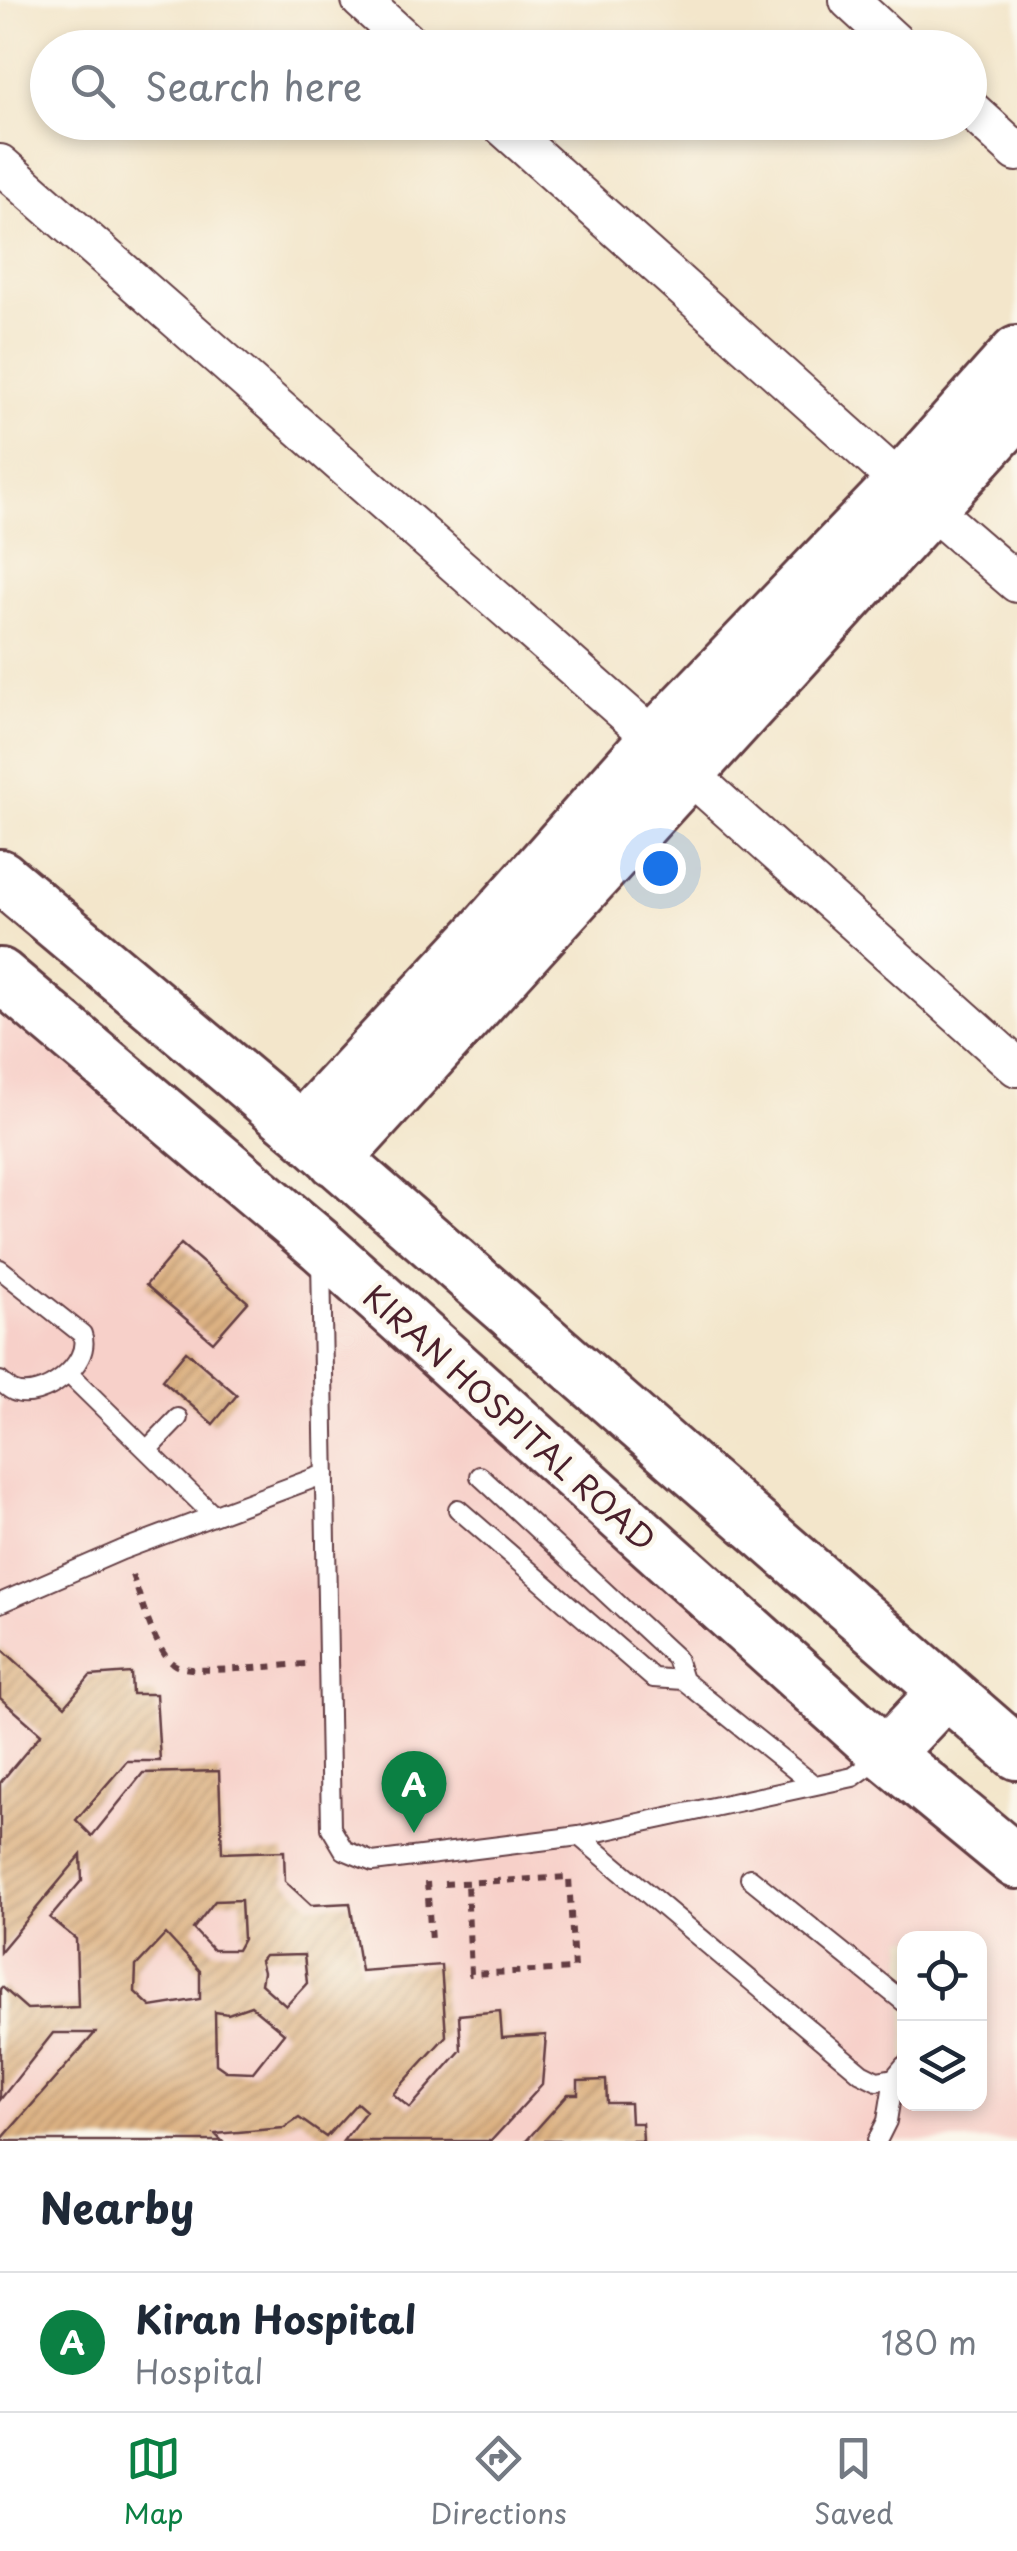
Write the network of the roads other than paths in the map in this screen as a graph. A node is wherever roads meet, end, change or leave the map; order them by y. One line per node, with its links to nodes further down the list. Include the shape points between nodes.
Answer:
1 (361, 0): 3 (street)
2 (849, 0): 4 (street)
3 (394, 30)
4 (882, 30)
5 (987, 125): 7 (street)
6 (518, 140): 11 (street)
7 (1017, 152)
8 (0, 164): 13 (street)
9 (1017, 353): 11 (main road)
10 (1017, 412): 11 (main road)
11 (915, 495): 12 (street); 13 (main road)
12 (1017, 583)
13 (671, 756): 18 (street); 19 (main road)
14 (0, 876): 15 (main road)
15 (46, 916): 16 (main road); 19 (main road)
16 (0, 963)
17 (0, 976): 20 (main road, KIRAN HOSPITAL ROAD)
18 (1017, 1067)
19 (318, 1144): 32 (main road)
20 (321, 1246): 26 (lane); 34 (main road, KIRAN HOSPITAL ROAD)
21 (0, 1269): 22 (lane, via 82,1334 85,1352)
22 (69, 1374): 23 (lane, via 31,1392 12,1391); 25 (lane)
23 (0, 1381)
24 (178, 1418): 25 (lane)
25 (147, 1450): 29 (lane)
26 (325, 1474): 29 (lane); 36 (lane, via 331,1828 337,1842 373,1862)
27 (480, 1476): 31 (lane, via 676,1658)
28 (458, 1509): 31 (lane, via 653,1678)
29 (213, 1515): 30 (lane)
30 (0, 1603)
31 (683, 1680): 35 (lane)
32 (946, 1690): 33 (main road); 34 (main road)
33 (1017, 1753)
34 (886, 1754): 35 (lane, via 853,1777); 37 (main road, KIRAN HOSPITAL ROAD)
35 (814, 1785): 36 (lane)
36 (579, 1836): 40 (lane, via 860,2074 877,2081)
37 (1017, 1862)
38 (750, 1878): 39 (lane)
39 (897, 1996)
40 (897, 2073)
41 (897, 2083): 42 (lane)
42 (877, 2141)

